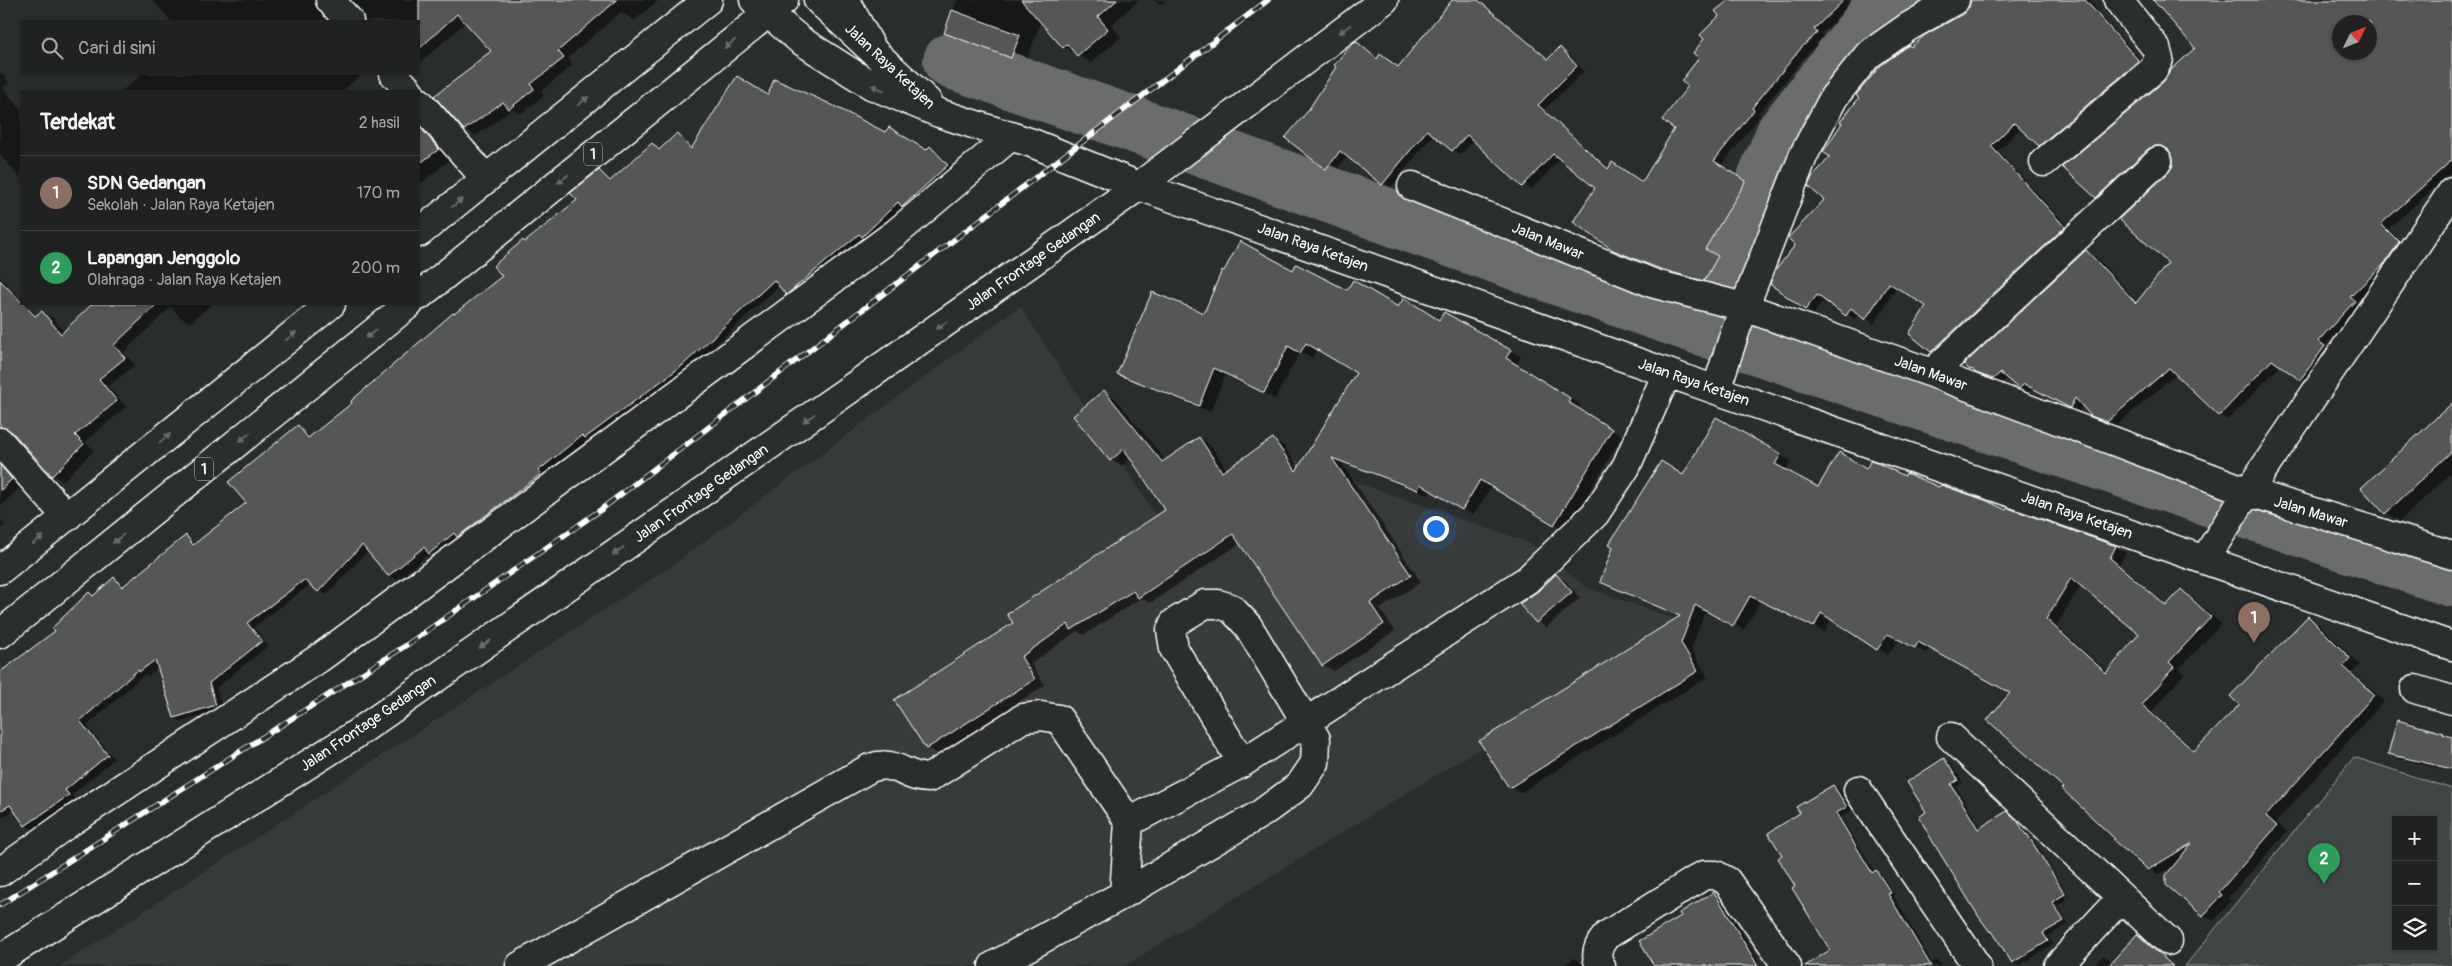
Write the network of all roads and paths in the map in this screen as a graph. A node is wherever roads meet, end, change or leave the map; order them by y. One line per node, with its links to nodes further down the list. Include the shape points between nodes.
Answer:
1 (330, 0): 9 (main road)
2 (708, 0): 18 (main road, one-way to 2)
3 (818, 0): 10 (main road, Jalan Raya Ketajen)
4 (845, 0): 10 (main road)
5 (1384, 0): 19 (main road, Jalan Frontage Gedangan, one-way to 19)
6 (1955, 0): 26 (main road, via 1868,55 1834,97 1804,154)
7 (2118, 0): 17 (main road, via 2156,48 2159,59 2153,70)
8 (769, 4): 14 (main road, Jalan Raya Ketajen, one-way to 8, via 871,85 800,40); 23 (main road, 1, one-way to 23)
9 (348, 20)
10 (871, 47): 14 (main road, Jalan Raya Ketajen)
11 (395, 75): 12 (main road)
12 (408, 90)
13 (420, 103): 18 (main road)
14 (939, 113): 15 (main road, Jalan Raya Ketajen)
15 (1011, 136): 19 (main road, Jalan Raya Ketajen); 45 (main road, via 896,233 337,645)
16 (2158, 161): 28 (main road)
17 (2044, 162)
18 (486, 180): 22 (main road, one-way to 18)
19 (1139, 186): 27 (main road, Jalan Raya Ketajen); 49 (main road, Jalan Frontage Gedangan, one-way to 49, via 353,736)
20 (1412, 186): 26 (main road, Jalan Mawar)
21 (2452, 192): 31 (main road)
22 (420, 232)
23 (420, 295)
24 (330, 305): 32 (main road, one-way to 24)
25 (408, 305): 36 (main road, 1, one-way to 36)
26 (1740, 318): 28 (main road, Jalan Mawar); 29 (main road)
27 (1667, 373): 29 (main road, Jalan Raya Ketajen); 40 (main road, via 1626,467 1595,514 1534,574)
28 (1932, 373): 31 (main road, Jalan Mawar)
29 (1719, 381): 33 (main road, Jalan Raya Ketajen)
30 (0, 442): 32 (main road)
31 (2244, 498): 33 (main road); 34 (main road, Jalan Mawar)
32 (67, 517): 35 (main road, one-way to 32)
33 (2209, 553): 37 (main road, Jalan Raya Ketajen)
34 (2452, 556)
35 (0, 570)
36 (0, 634)
37 (2452, 646)
38 (2415, 689): 39 (main road)
39 (2452, 700)
40 (1306, 722): 42 (main road); 42 (main road, via 1248,626 1231,608 1206,604 1174,623 1171,630 1174,650); 46 (main road, via 1316,739 1316,763 1300,785 1262,813)
41 (1951, 737): 47 (main road)
42 (1242, 763): 44 (main road)
43 (1858, 790): 54 (main road)
44 (1129, 822): 46 (main road); 50 (main road, via 1059,719 1023,718 929,778 918,778 890,765 870,768)
45 (0, 872)
46 (1124, 894): 51 (main road)
47 (2121, 898): 48 (main road); 55 (main road)
48 (2168, 941)
49 (0, 959)
50 (520, 966)
51 (993, 966)
52 (1601, 966): 53 (main road, via 1598,945 1607,935 1704,875 1716,875 1727,881)
53 (1787, 966)
54 (1977, 966)
55 (2058, 966)

